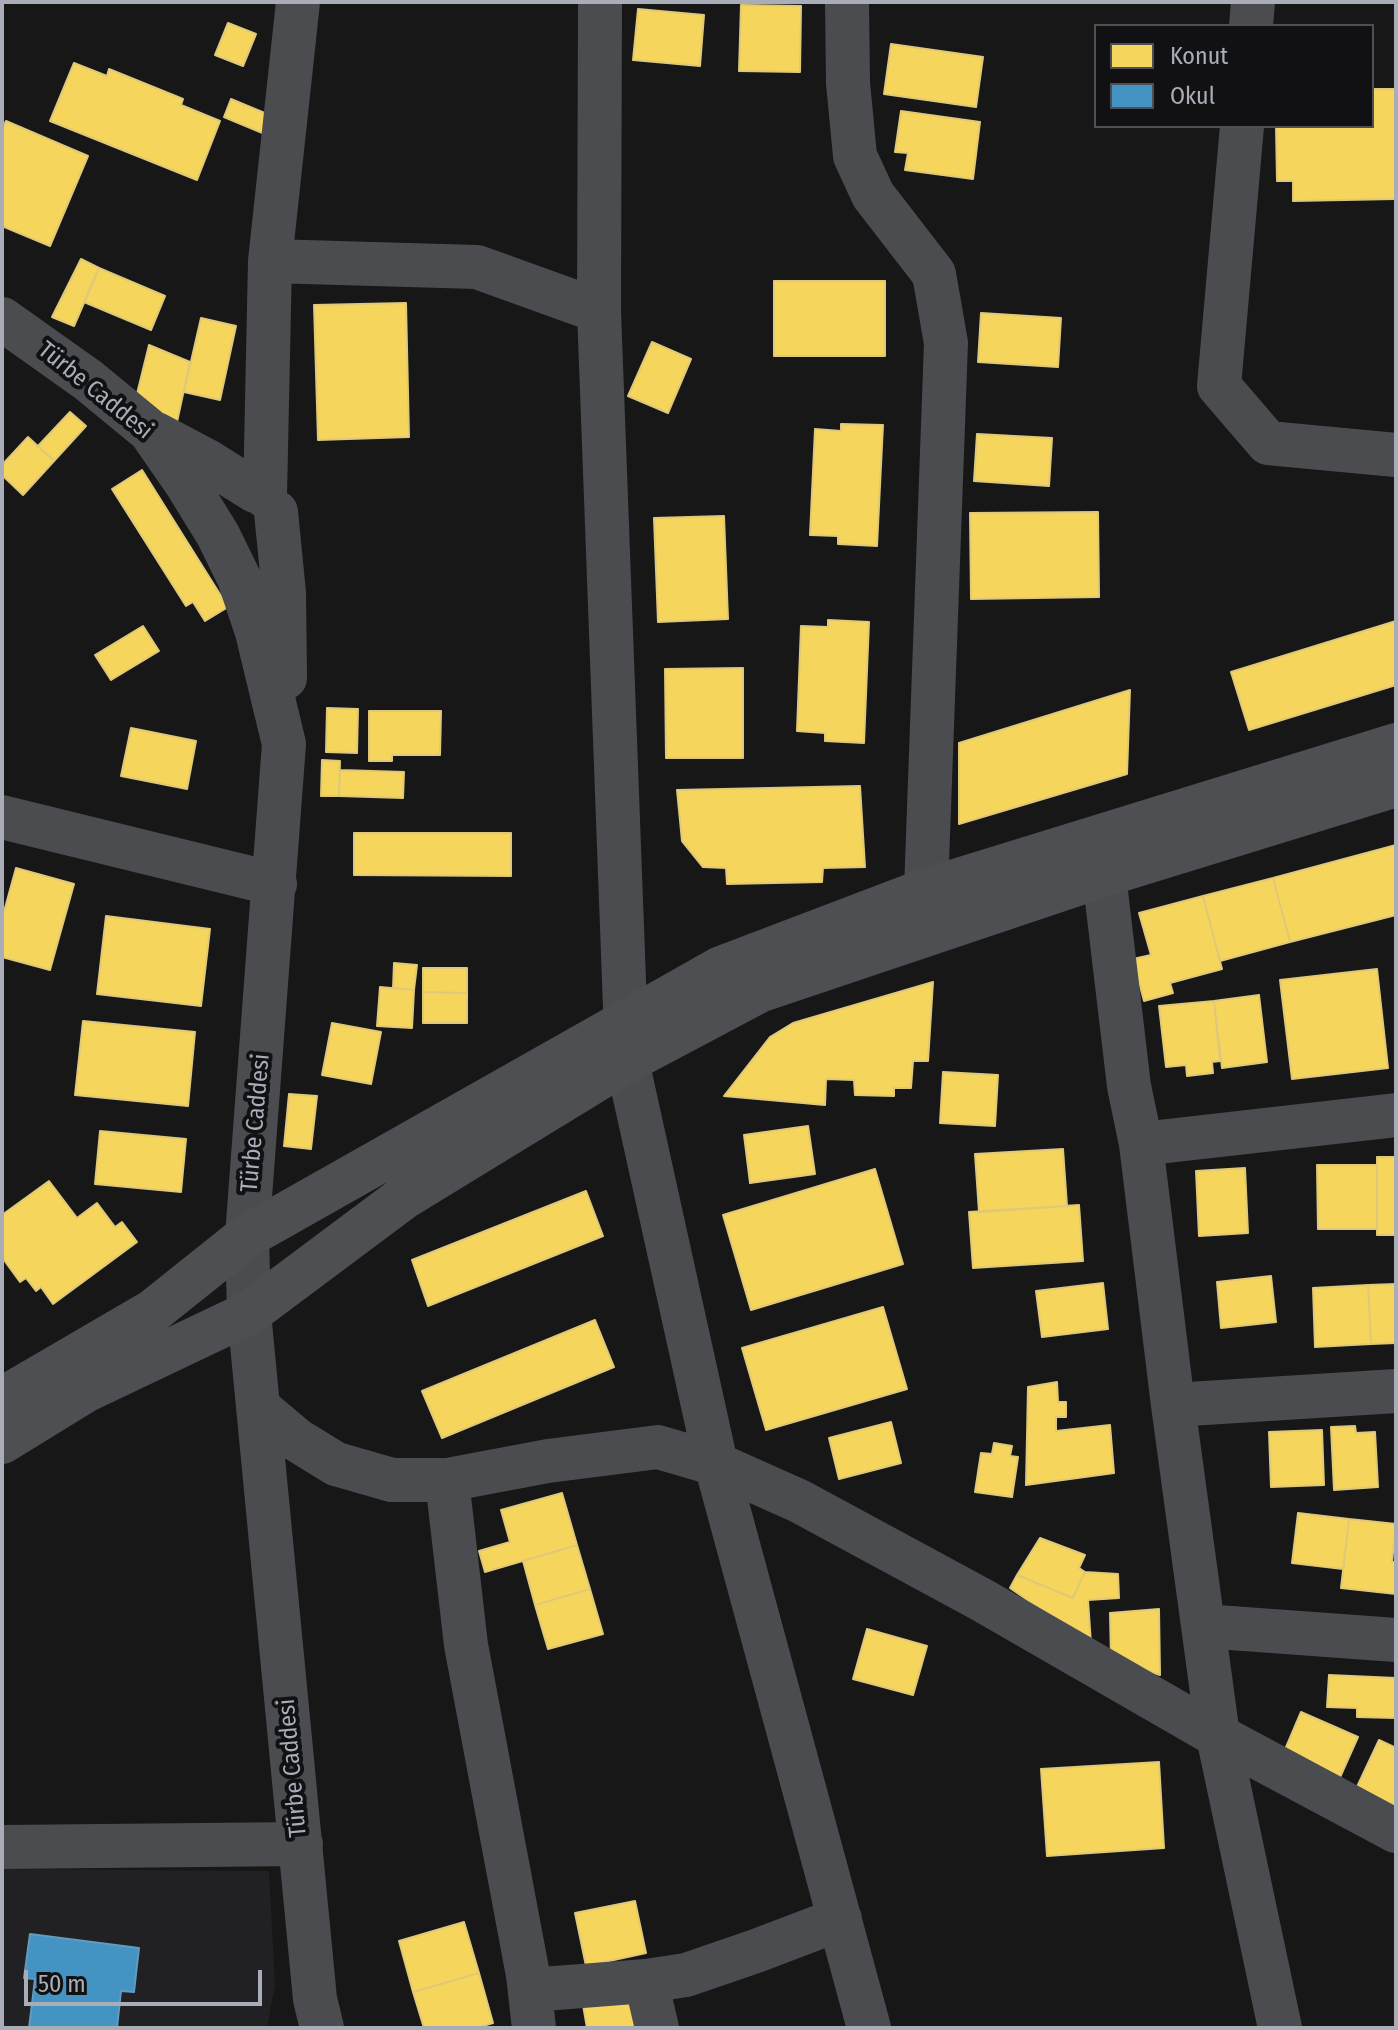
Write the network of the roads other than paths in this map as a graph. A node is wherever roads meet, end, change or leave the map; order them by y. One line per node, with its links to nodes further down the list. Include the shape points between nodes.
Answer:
1 (298, 2): 7 (street)
2 (600, 2): 8 (street)
3 (847, 2): 20 (street, via 855,156 873,195 934,274 946,343)
4 (1253, 2): 5 (street)
5 (1251, 24)
6 (1242, 128): 11 (street, via 1219,386 1268,443)
7 (270, 261): 8 (street, via 477,267); 12 (street)
8 (599, 311): 21 (street)
9 (2, 319): 10 (street, Türbe Caddesi)
10 (150, 431): 12 (street); 13 (street, Türbe Caddesi)
11 (1396, 455)
12 (265, 500): 13 (street, via 235,491 226,497 215,515); 14 (street, via 284,593)
13 (218, 535): 14 (street, Türbe Caddesi, via 251,611)
14 (284, 744): 19 (street, Türbe Caddesi)
15 (1396, 745): 18 (main road)
16 (1396, 785): 18 (main road)
17 (2, 817): 19 (street)
18 (1105, 854): 20 (main road); 21 (main road); 23 (street, via 1129,1086)
19 (275, 884): 24 (street, Türbe Caddesi)
20 (926, 890): 21 (main road, via 721,968)
21 (626, 1041): 24 (main road); 25 (main road); 31 (street)
22 (1396, 1115): 23 (street)
23 (1141, 1144): 28 (street)
24 (247, 1236): 25 (street, Türbe Caddesi); 27 (main road, via 153,1311)
25 (249, 1313): 29 (street, Türbe Caddesi); 30 (main road, via 85,1391)
26 (1396, 1391): 28 (street)
27 (2, 1399)
28 (1173, 1405): 33 (street)
29 (259, 1408): 32 (street, via 336,1464 392,1480); 37 (street, Türbe Caddesi)
30 (2, 1442)
31 (716, 1464): 32 (street, via 658,1447); 35 (street, via 799,1501 982,1600); 39 (street)
32 (447, 1480): 41 (street, via 466,1645)
33 (1203, 1626): 34 (street); 35 (street)
34 (1396, 1640)
35 (1218, 1736): 36 (street); 45 (street)
36 (1396, 1831)
37 (301, 1844): 38 (street); 42 (street, Türbe Caddesi)
38 (2, 1847)
39 (840, 1919): 40 (street, via 686,1975); 44 (street)
40 (646, 1981): 41 (street); 43 (street)
41 (532, 2009)
42 (322, 2028)
43 (657, 2028)
44 (869, 2028)
45 (1280, 2028)

